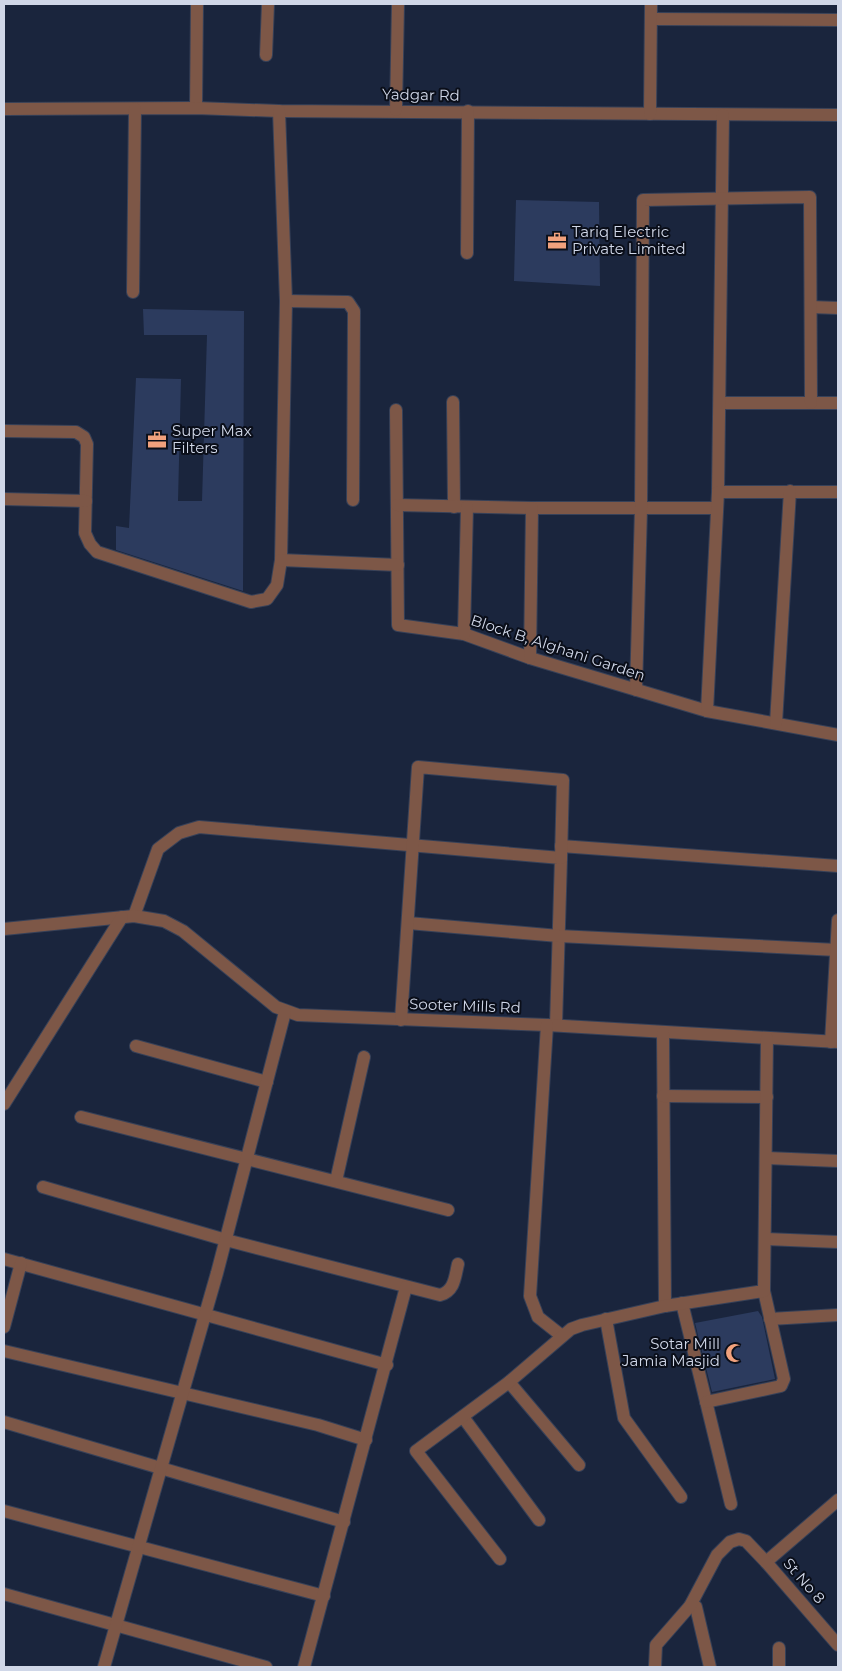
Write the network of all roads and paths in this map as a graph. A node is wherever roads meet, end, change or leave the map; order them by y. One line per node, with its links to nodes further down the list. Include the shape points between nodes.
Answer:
1 (197, 4): 8 (street)
2 (268, 4): 7 (street)
3 (398, 4): 11 (street)
4 (651, 4): 5 (street)
5 (651, 19): 6 (street); 14 (street)
6 (838, 20)
7 (266, 55)
8 (196, 108): 10 (street, Yadgar Rd); 12 (street, Yadgar Rd)
9 (4, 109): 10 (street, Yadgar Rd)
10 (135, 109): 19 (street)
11 (396, 110): 12 (street, Yadgar Rd); 13 (street, Yadgar Rd)
12 (279, 111): 20 (street)
13 (468, 111): 14 (street, Yadgar Rd); 18 (street)
14 (650, 114): 15 (street, Yadgar Rd)
15 (723, 115): 16 (street, Yadgar Rd); 17 (street)
16 (838, 115)
17 (722, 198): 21 (street, via 810,197); 24 (street); 40 (street, via 643,200)
18 (467, 253)
19 (133, 292)
20 (286, 301): 33 (street, via 348,302 354,311); 41 (street)
21 (811, 307): 22 (street); 25 (street)
22 (838, 308)
23 (453, 402): 36 (street)
24 (721, 403): 25 (street); 30 (street)
25 (811, 403): 26 (street)
26 (838, 403)
27 (396, 410): 35 (street)
28 (4, 431): 34 (street, via 76,432 84,436)
29 (790, 491): 30 (street); 31 (street); 47 (street)
30 (718, 492): 39 (street)
31 (838, 492)
32 (4, 499): 34 (street)
33 (353, 500)
34 (86, 501): 41 (street, via 85,533 98,552 251,602 267,599 276,585)
35 (397, 505): 36 (street); 42 (street)
36 (454, 507): 37 (street)
37 (467, 507): 38 (street); 43 (street)
38 (532, 508): 40 (street); 44 (street)
39 (717, 508): 40 (street); 46 (street)
40 (641, 509): 45 (street)
41 (281, 560): 42 (street)
42 (398, 565): 43 (street, Block B, Alghani Garden, via 398,625)
43 (464, 634): 44 (street, Block B, Alghani Garden)
44 (530, 658): 45 (street, Block B, Alghani Garden)
45 (636, 690): 46 (street, Block B, Alghani Garden)
46 (707, 711): 47 (street, Block B, Alghani Garden)
47 (776, 723): 48 (street, Block B, Alghani Garden)
48 (838, 735)
49 (413, 845): 50 (street); 50 (street, via 418,767 563,780); 52 (street, via 199,827 179,833 158,849); 54 (street)
50 (561, 852): 51 (street); 57 (street)
51 (838, 866)
52 (128, 917): 55 (street, Sooter Mills Rd); 59 (street, Sooter Mills Rd, via 164,921 183,931 262,997); 70 (street)
53 (838, 920): 56 (street)
54 (408, 923): 57 (street); 60 (street)
55 (4, 929)
56 (838, 932): 58 (street)
57 (558, 936): 58 (street); 61 (street)
58 (836, 950): 64 (street)
59 (285, 1012): 60 (street, Sooter Mills Rd); 67 (street)
60 (401, 1020): 61 (street, Sooter Mills Rd)
61 (551, 1025): 62 (street, Sooter Mills Rd); 93 (street, via 530,1296 538,1317)
62 (664, 1033): 63 (street, Sooter Mills Rd); 68 (street)
63 (767, 1038): 64 (street, Sooter Mills Rd); 69 (street)
64 (835, 1042)
65 (136, 1046): 67 (street)
66 (364, 1057): 75 (street)
67 (267, 1082): 72 (street)
68 (663, 1096): 69 (street); 87 (street)
69 (767, 1097): 73 (street)
70 (4, 1104)
71 (81, 1117): 72 (street)
72 (247, 1158): 75 (street); 79 (street)
73 (767, 1158): 74 (street); 78 (street)
74 (838, 1161)
75 (336, 1181): 77 (street)
76 (43, 1188): 79 (street)
77 (448, 1210)
78 (766, 1239): 80 (street); 85 (street)
79 (226, 1240): 84 (street); 89 (street)
80 (838, 1242)
81 (4, 1258): 82 (street)
82 (21, 1264): 89 (street); 92 (street)
83 (458, 1264): 84 (street, via 452,1288 447,1293 440,1295)
84 (406, 1287): 95 (street)
85 (764, 1291): 86 (street); 91 (street)
86 (682, 1303): 87 (street); 98 (street)
87 (665, 1306): 90 (street)
88 (838, 1315): 91 (street)
89 (205, 1316): 95 (street); 97 (street)
90 (606, 1319): 93 (street, via 582,1325); 104 (street, via 624,1418)
91 (770, 1320): 98 (street, via 784,1380 781,1386)
92 (4, 1327)
93 (562, 1336): 96 (street)
94 (4, 1350): 97 (street)
95 (387, 1365): 101 (street)
96 (509, 1382): 99 (street); 102 (street)
97 (182, 1393): 101 (street, via 318,1425); 103 (street)
98 (706, 1402): 106 (street)
99 (463, 1416): 108 (street); 111 (street, via 416,1451)
100 (4, 1422): 103 (street)
101 (366, 1440): 109 (street)
102 (579, 1465)
103 (161, 1467): 109 (street); 110 (street)
104 (681, 1496)
105 (838, 1500): 112 (street)
106 (731, 1504)
107 (4, 1511): 110 (street)
108 (540, 1520)
109 (344, 1522): 114 (street)
110 (138, 1546): 114 (street); 116 (street)
111 (500, 1559)
112 (766, 1562): 115 (street, St No 8, via 746,1541 730,1542 717,1555); 117 (street, St No 8)
113 (4, 1594): 116 (street)
114 (324, 1596): 121 (street)
115 (690, 1606): 122 (street, St No 8, via 656,1645); 123 (street, via 696,1608)
116 (116, 1626): 119 (street); 120 (street)
117 (838, 1645)
118 (779, 1648): 124 (street)
119 (104, 1667)
120 (266, 1667)
121 (304, 1667)
122 (656, 1667)
123 (710, 1667)
124 (779, 1667)

